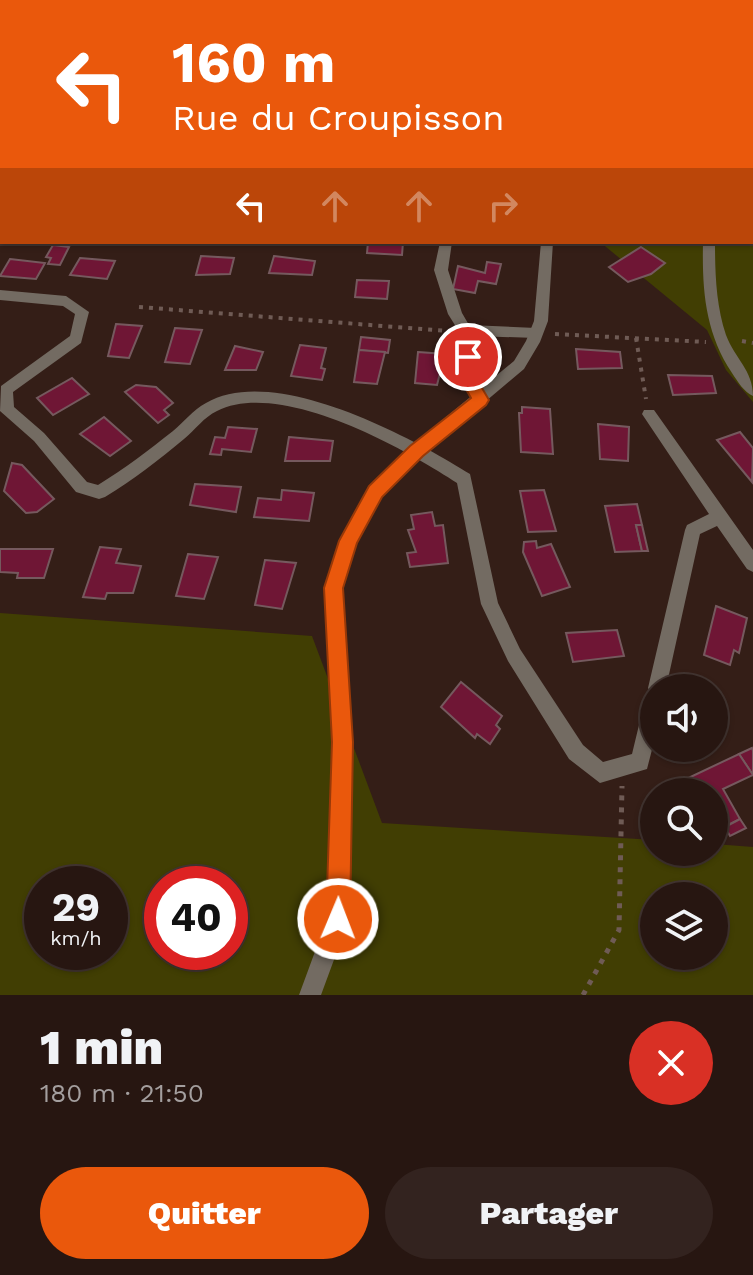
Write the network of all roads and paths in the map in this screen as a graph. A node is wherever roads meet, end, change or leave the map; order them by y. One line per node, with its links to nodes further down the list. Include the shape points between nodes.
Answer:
1 (446, 244): 6 (street, via 441,270)
2 (547, 244): 7 (street)
3 (709, 244): 9 (street, via 708,294)
4 (0, 295): 13 (street, via 66,301 82,312 76,339 6,390 7,410 39,437 82,487 99,492 130,475 215,405 251,399 306,404 346,415)
5 (139, 307): 6 (path)
6 (465, 330): 7 (street); 11 (street, via 471,384)
7 (536, 333): 8 (path); 11 (street, via 519,365)
8 (636, 338): 9 (path); 12 (path)
9 (720, 343): 10 (street)
10 (753, 390)
11 (480, 400): 13 (street)
12 (649, 414): 14 (street)
13 (416, 451): 18 (street, via 464,479 490,604 514,655 576,752 600,773); 19 (street, via 375,492 348,541 333,588 343,742 338,919)
14 (718, 518): 15 (street); 16 (street, via 693,530)
15 (753, 564)
16 (660, 674)
17 (640, 762): 18 (street)
18 (623, 766): 20 (path, via 619,930)
19 (310, 995)
20 (583, 995)

